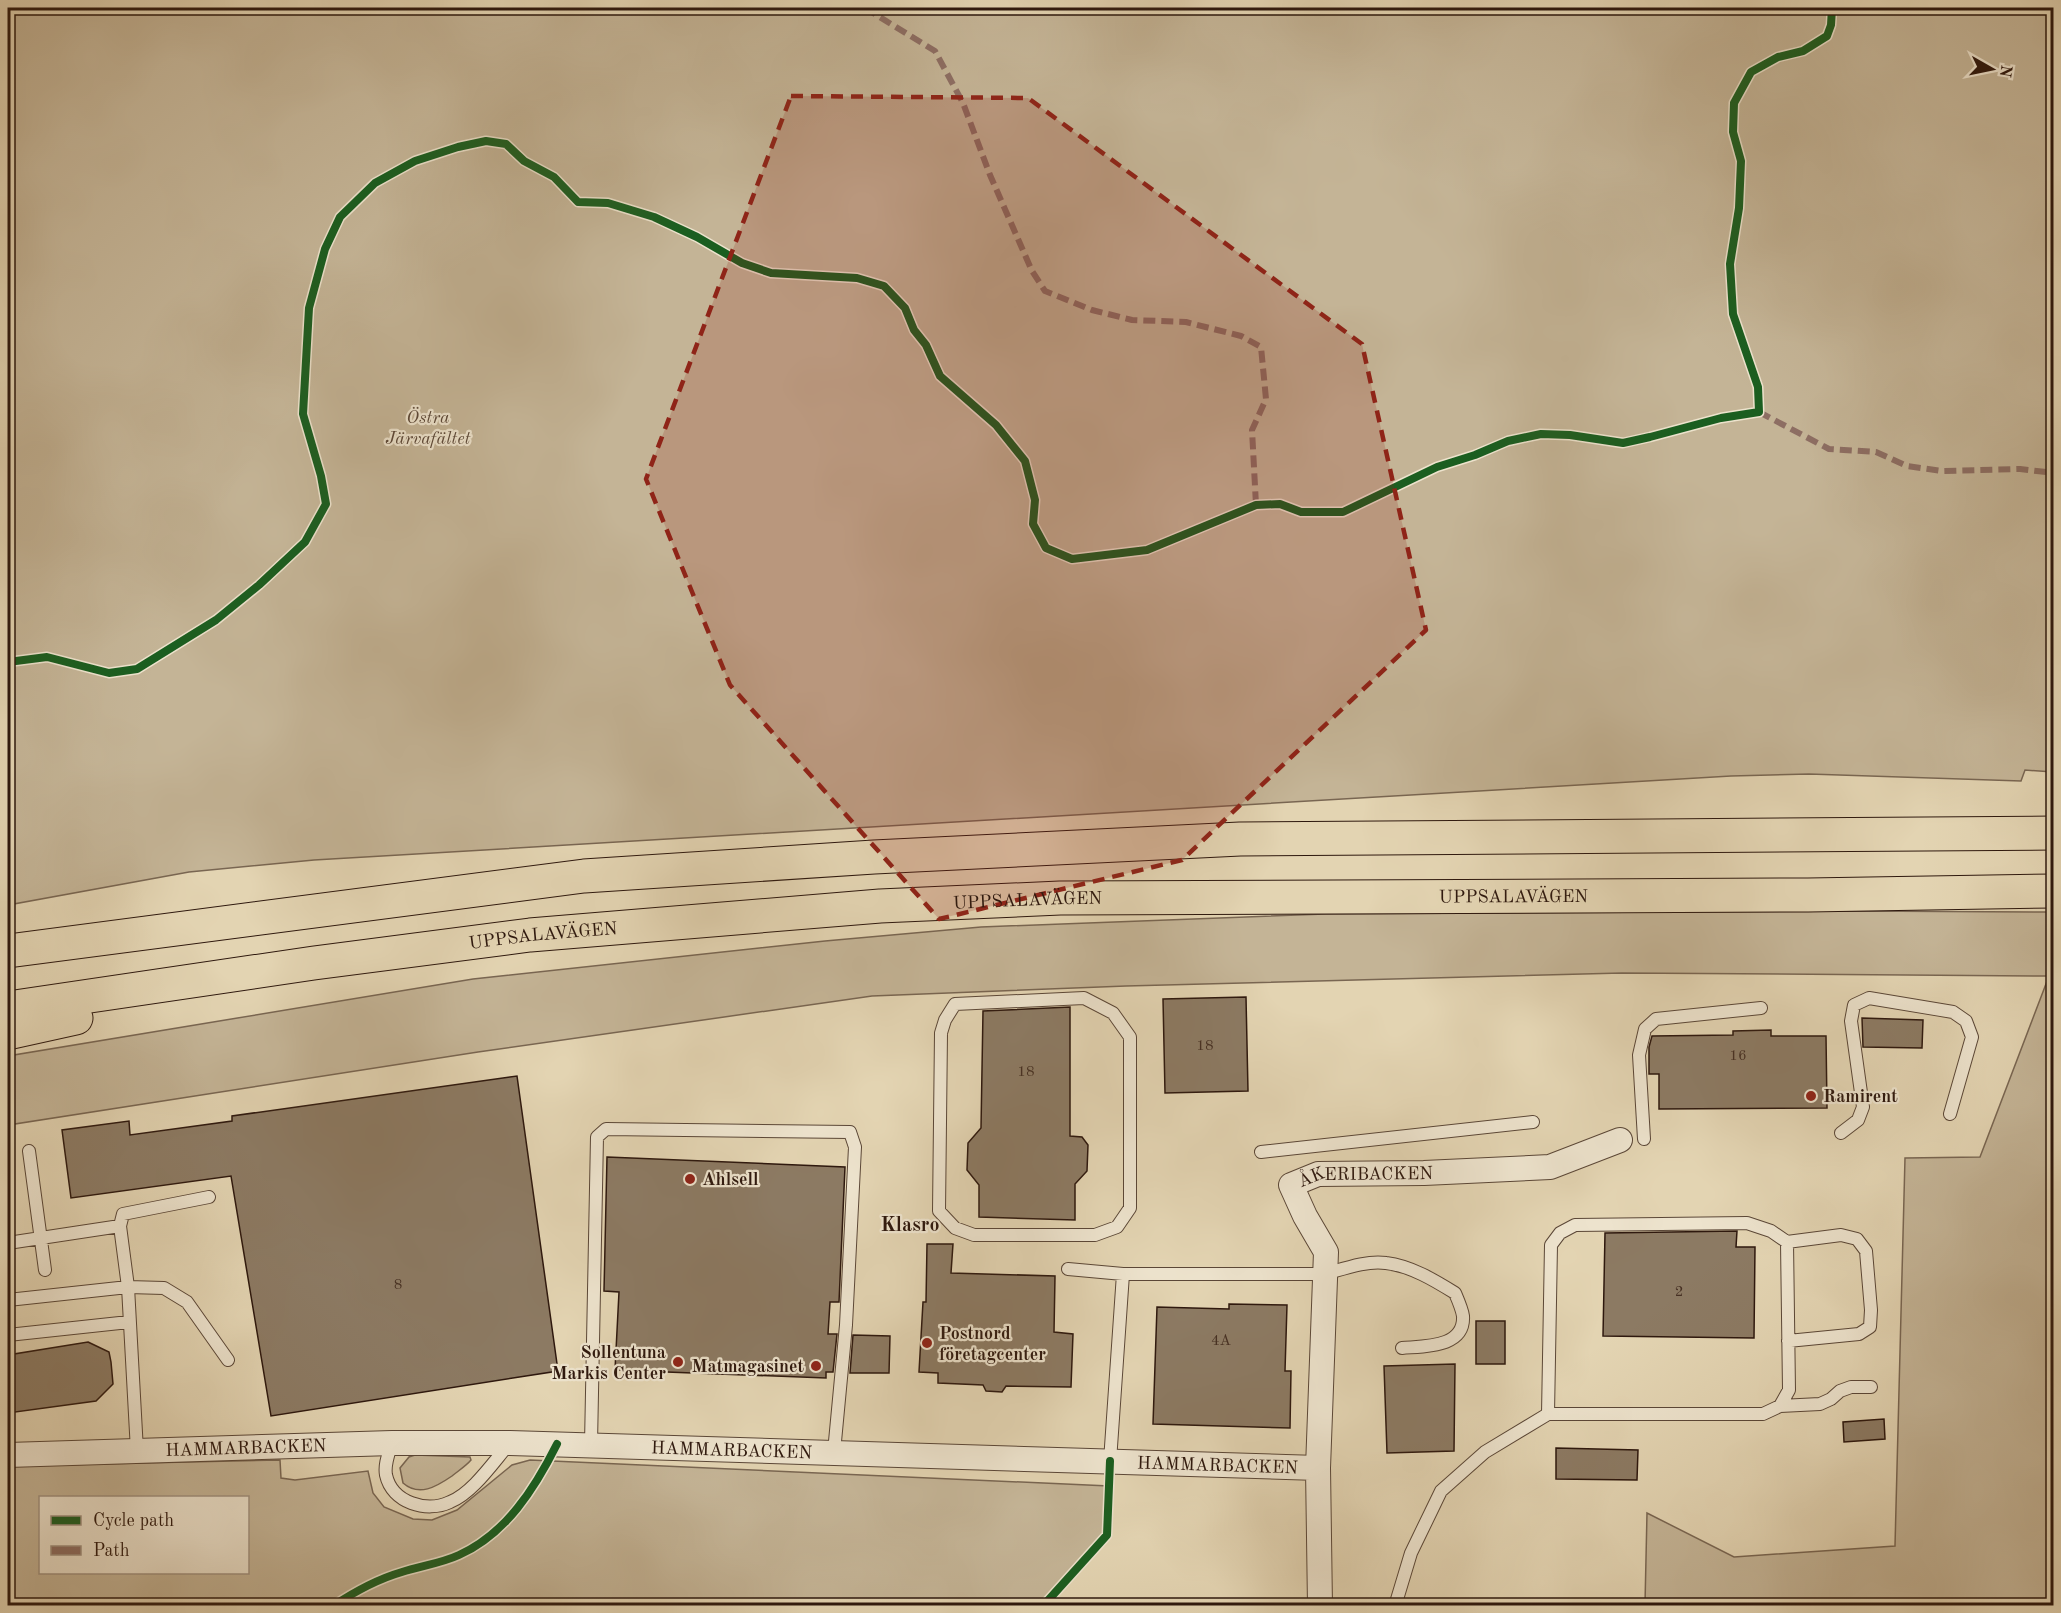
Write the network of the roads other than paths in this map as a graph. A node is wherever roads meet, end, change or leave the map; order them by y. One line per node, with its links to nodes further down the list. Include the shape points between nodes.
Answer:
1 (2054, 833): 3 (highway, via 1240,839 874,857 584,876)
2 (2054, 891): 4 (highway, UPPSALAVÄGEN, via 1809,896 1060,898 880,906 530,935)
3 (8, 951)
4 (314, 963): 5 (highway, UPPSALAVÄGEN); 7 (highway)
5 (8, 1008)
6 (1761, 1008): 12 (lane, via 1656,1019 1645,1029 1639,1055)
7 (8, 1033)
8 (1950, 1114): 11 (lane, via 1972,1037 1966,1021 1953,1012 1869,998 1854,1005 1851,1021 1863,1107 1858,1120)
9 (1533, 1122): 15 (lane)
10 (1129, 1127): 10 (lane, via 1130,1037 1113,1013 1084,998 955,1004 941,1033 939,1211 955,1228 974,1235 1095,1235 1117,1227 1130,1208)
11 (1841, 1133)
12 (1644, 1139)
13 (1620, 1140): 24 (street, ÅKERIBACKEN, via 1550,1167 1318,1174 1291,1185 1326,1252)
14 (29, 1150): 18 (lane)
15 (1261, 1152)
16 (209, 1197): 17 (lane, via 123,1214)
17 (120, 1226): 18 (lane); 25 (lane)
18 (40, 1238): 20 (lane); 22 (lane)
19 (1787, 1242): 29 (lane); 29 (lane, via 1841,1235 1857,1239 1866,1251 1871,1310 1870,1327 1859,1334); 34 (lane, via 1771,1231 1747,1223 1575,1225 1560,1233 1551,1245)
20 (8, 1243)
21 (1068, 1269): 23 (lane)
22 (45, 1270)
23 (1123, 1274): 24 (lane); 41 (lane)
24 (1325, 1274): 30 (lane, via 1385,1263 1427,1276 1455,1293 1463,1317 1458,1333 1445,1344); 42 (street, ÅKERIBACKEN)
25 (128, 1287): 26 (lane); 27 (lane); 31 (lane, via 164,1288 187,1302)
26 (8, 1300)
27 (129, 1322): 28 (lane); 38 (lane)
28 (8, 1335)
29 (1788, 1341): 33 (lane, via 1789,1390)
30 (1402, 1348)
31 (228, 1360)
32 (1870, 1387): 33 (lane, via 1851,1387 1820,1404)
33 (1780, 1406): 34 (lane, via 1763,1414)
34 (1548, 1414): 44 (lane, via 1485,1452 1441,1491 1411,1553)
35 (392, 1443): 36 (street, HAMMARBACKEN); 36 (lane, via 386,1475 393,1489 404,1500 425,1508 451,1502 468,1491); 38 (street, HAMMARBACKEN)
36 (510, 1443): 37 (street, HAMMARBACKEN)
37 (591, 1444): 39 (street, HAMMARBACKEN); 39 (lane, via 597,1137 606,1129 850,1132 855,1147 846,1326)
38 (136, 1451): 40 (street, HAMMARBACKEN)
39 (834, 1452): 41 (street, HAMMARBACKEN)
40 (8, 1455)
41 (1110, 1461): 42 (street, HAMMARBACKEN)
42 (1318, 1468): 43 (street, HAMMARBACKEN)
43 (1320, 1605)
44 (1395, 1605)

